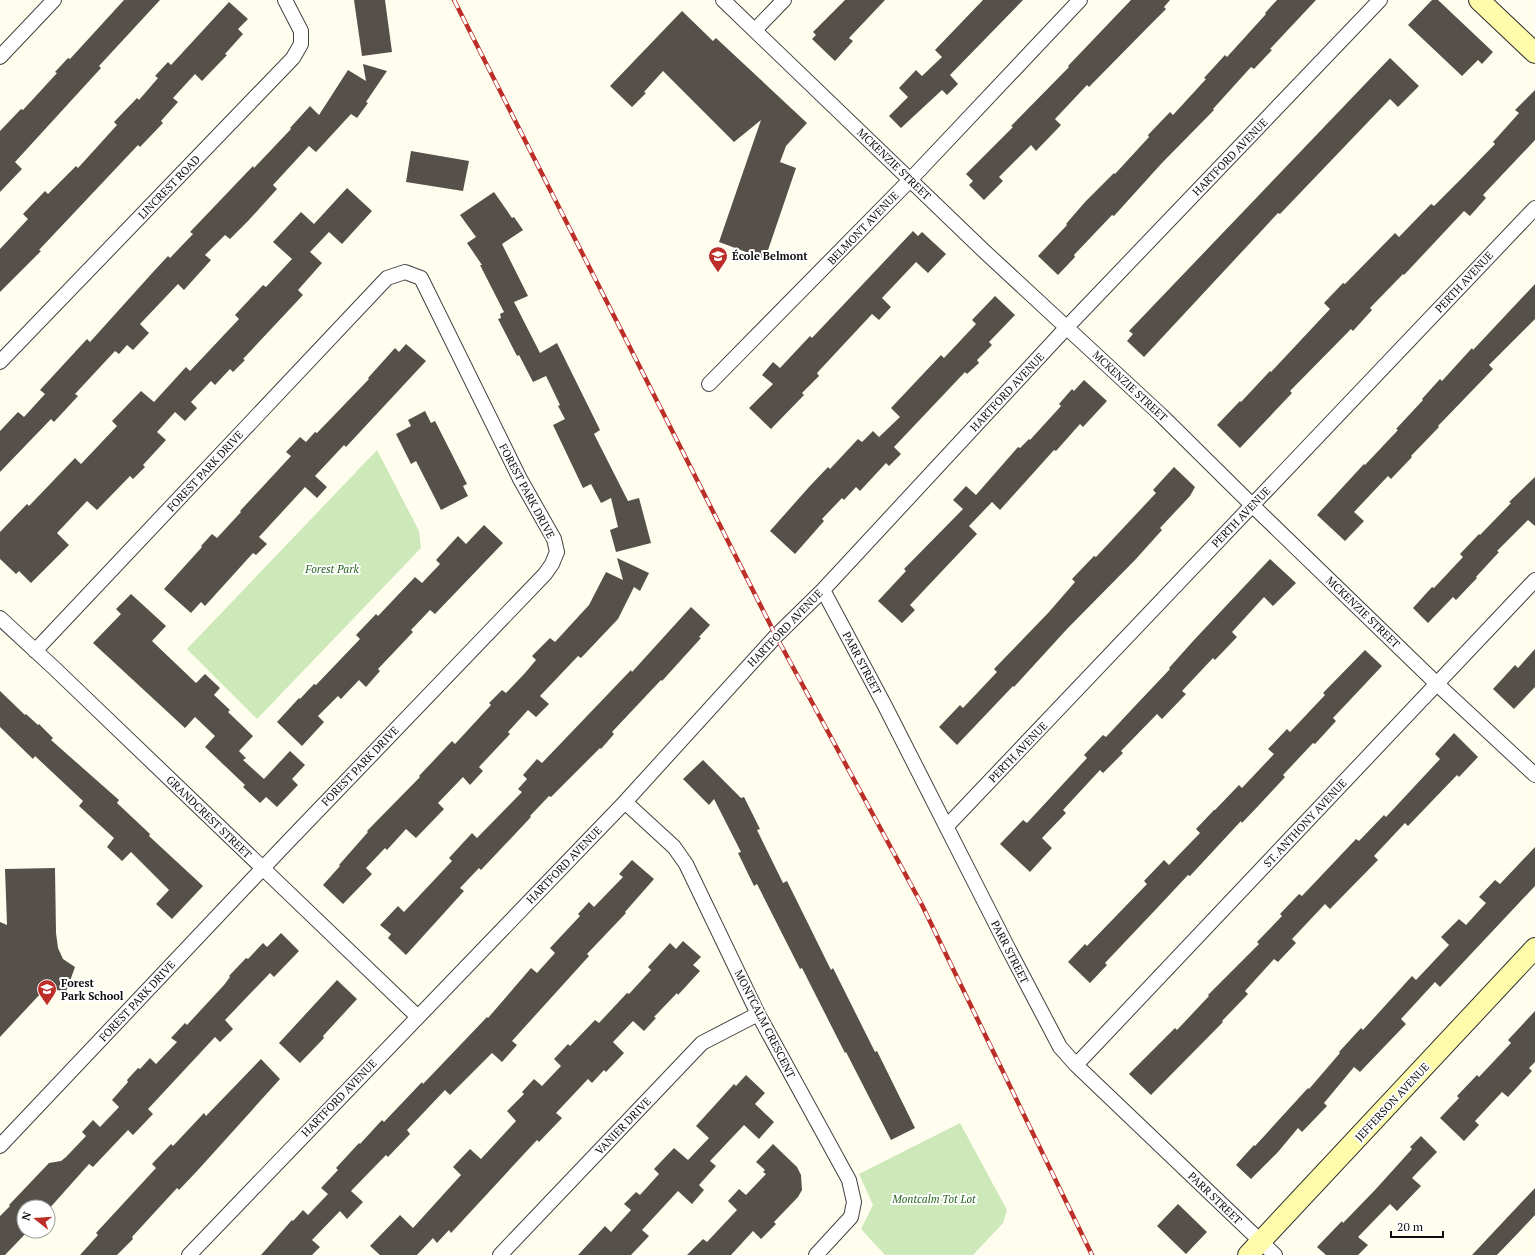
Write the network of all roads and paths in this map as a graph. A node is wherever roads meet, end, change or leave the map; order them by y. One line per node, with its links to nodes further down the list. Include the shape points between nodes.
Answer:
1 (54, 0): 10 (street)
2 (285, 0): 14 (street, LINCREST ROAD, via 301,31 301,44 293,58)
3 (723, 0): 8 (street, MCKENZIE STREET)
4 (784, 0): 8 (street)
5 (1080, 0): 11 (street, BELMONT AVENUE)
6 (1380, 0): 13 (street, HARTFORD AVENUE)
7 (1479, 0): 9 (street)
8 (755, 30): 11 (street, MCKENZIE STREET)
9 (1535, 53)
10 (0, 57)
11 (910, 180): 13 (street, MCKENZIE STREET); 15 (street, BELMONT AVENUE)
12 (1535, 208): 16 (street, PERTH AVENUE)
13 (1067, 327): 16 (street, MCKENZIE STREET); 18 (street, HARTFORD AVENUE)
14 (0, 362)
15 (709, 384)
16 (1253, 506): 21 (street, MCKENZIE STREET); 24 (street, PERTH AVENUE)
17 (1535, 580): 21 (street, ST. ANTHONY AVENUE)
18 (823, 590): 23 (street, HARTFORD AVENUE, via 756,658); 24 (street, PARR STREET)
19 (0, 618): 20 (street, GRANDCREST STREET)
20 (35, 651): 25 (street, GRANDCREST STREET); 25 (street, FOREST PARK DRIVE, via 387,278 405,272 421,278 520,478 554,539 556,552 545,574)
21 (1437, 684): 22 (street, MCKENZIE STREET); 29 (street, ST. ANTHONY AVENUE)
22 (1535, 775)
23 (625, 802): 27 (street, MONTCALM CRESCENT, via 674,847 686,864); 28 (street, HARTFORD AVENUE)
24 (947, 826): 29 (street, PARR STREET, via 1060,1047)
25 (262, 868): 28 (street, GRANDCREST STREET); 30 (street, FOREST PARK DRIVE)
26 (1535, 948): 31 (street, JEFFERSON AVENUE)
27 (758, 1014): 33 (street, VANIER DRIVE, via 702,1043); 34 (street, MONTCALM CRESCENT, via 849,1180 854,1202 851,1217)
28 (418, 1017): 32 (street, HARTFORD AVENUE)
29 (1076, 1065): 31 (street, PARR STREET)
30 (0, 1146)
31 (1254, 1248): 35 (street, PARR STREET)
32 (189, 1255)
33 (500, 1255)
34 (816, 1255)
35 (1275, 1255)

